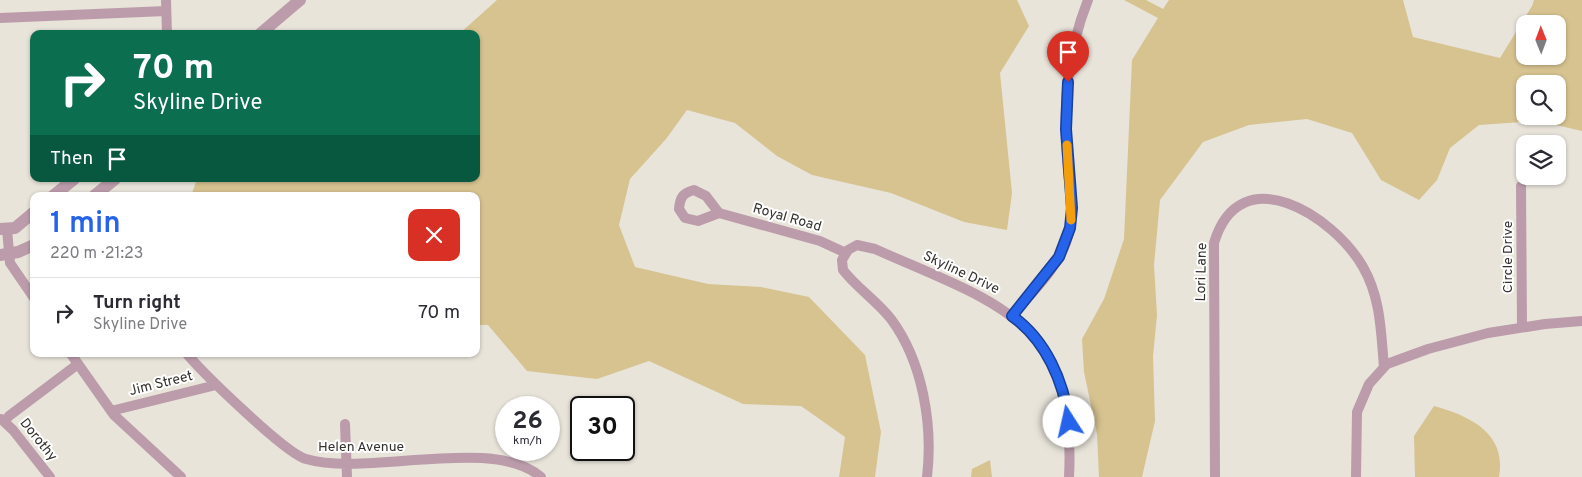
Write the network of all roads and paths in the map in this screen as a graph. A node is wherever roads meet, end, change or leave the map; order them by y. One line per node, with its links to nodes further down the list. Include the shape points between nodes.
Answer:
1 (166, 0): 4 (street)
2 (300, 0): 7 (street)
3 (1088, 0): 20 (street, via 1075,31 1069,66 1066,129 1072,208 1070,228 1059,257)
4 (166, 11): 5 (street); 6 (street)
5 (0, 18)
6 (167, 30)
7 (265, 30)
8 (70, 182): 11 (street)
9 (111, 182): 12 (street)
10 (1521, 186): 22 (street, Circle Drive)
11 (58, 192)
12 (99, 192)
13 (719, 213): 17 (street, Royal Road, via 820,241)
14 (30, 215): 15 (street, via 15,228)
15 (4, 229): 18 (street)
16 (30, 247): 18 (street)
17 (846, 253): 20 (street, Skyline Drive, via 857,245 876,249 986,298); 36 (street, via 842,260 843,270 890,318 914,360 926,414)
18 (5, 254): 19 (street)
19 (30, 292)
20 (1012, 316): 37 (street, Skyline Drive, via 1044,350 1062,386 1069,422)
21 (1582, 321): 22 (street)
22 (1522, 327): 26 (street, via 1428,349 1396,359)
23 (73, 357): 25 (street)
24 (190, 357): 27 (street, Helen Avenue)
25 (78, 364): 28 (street); 29 (street)
26 (1384, 367): 38 (street, Lori Lane, via 1377,300 1364,269 1346,243 1322,221 1290,204 1262,198 1235,208 1221,224 1214,243); 39 (street, via 1364,392 1357,412)
27 (216, 385): 28 (street, Jim Street); 31 (street, Helen Avenue, via 299,456 307,460)
28 (111, 411): 33 (street)
29 (3, 420): 32 (street, Dorothy)
30 (345, 424): 31 (street)
31 (347, 463): 34 (street); 35 (street, Helen Avenue, via 490,458 518,464)
32 (50, 477)
33 (181, 477)
34 (347, 477)
35 (541, 477)
36 (927, 477)
37 (1069, 477)
38 (1215, 477)
39 (1356, 477)

